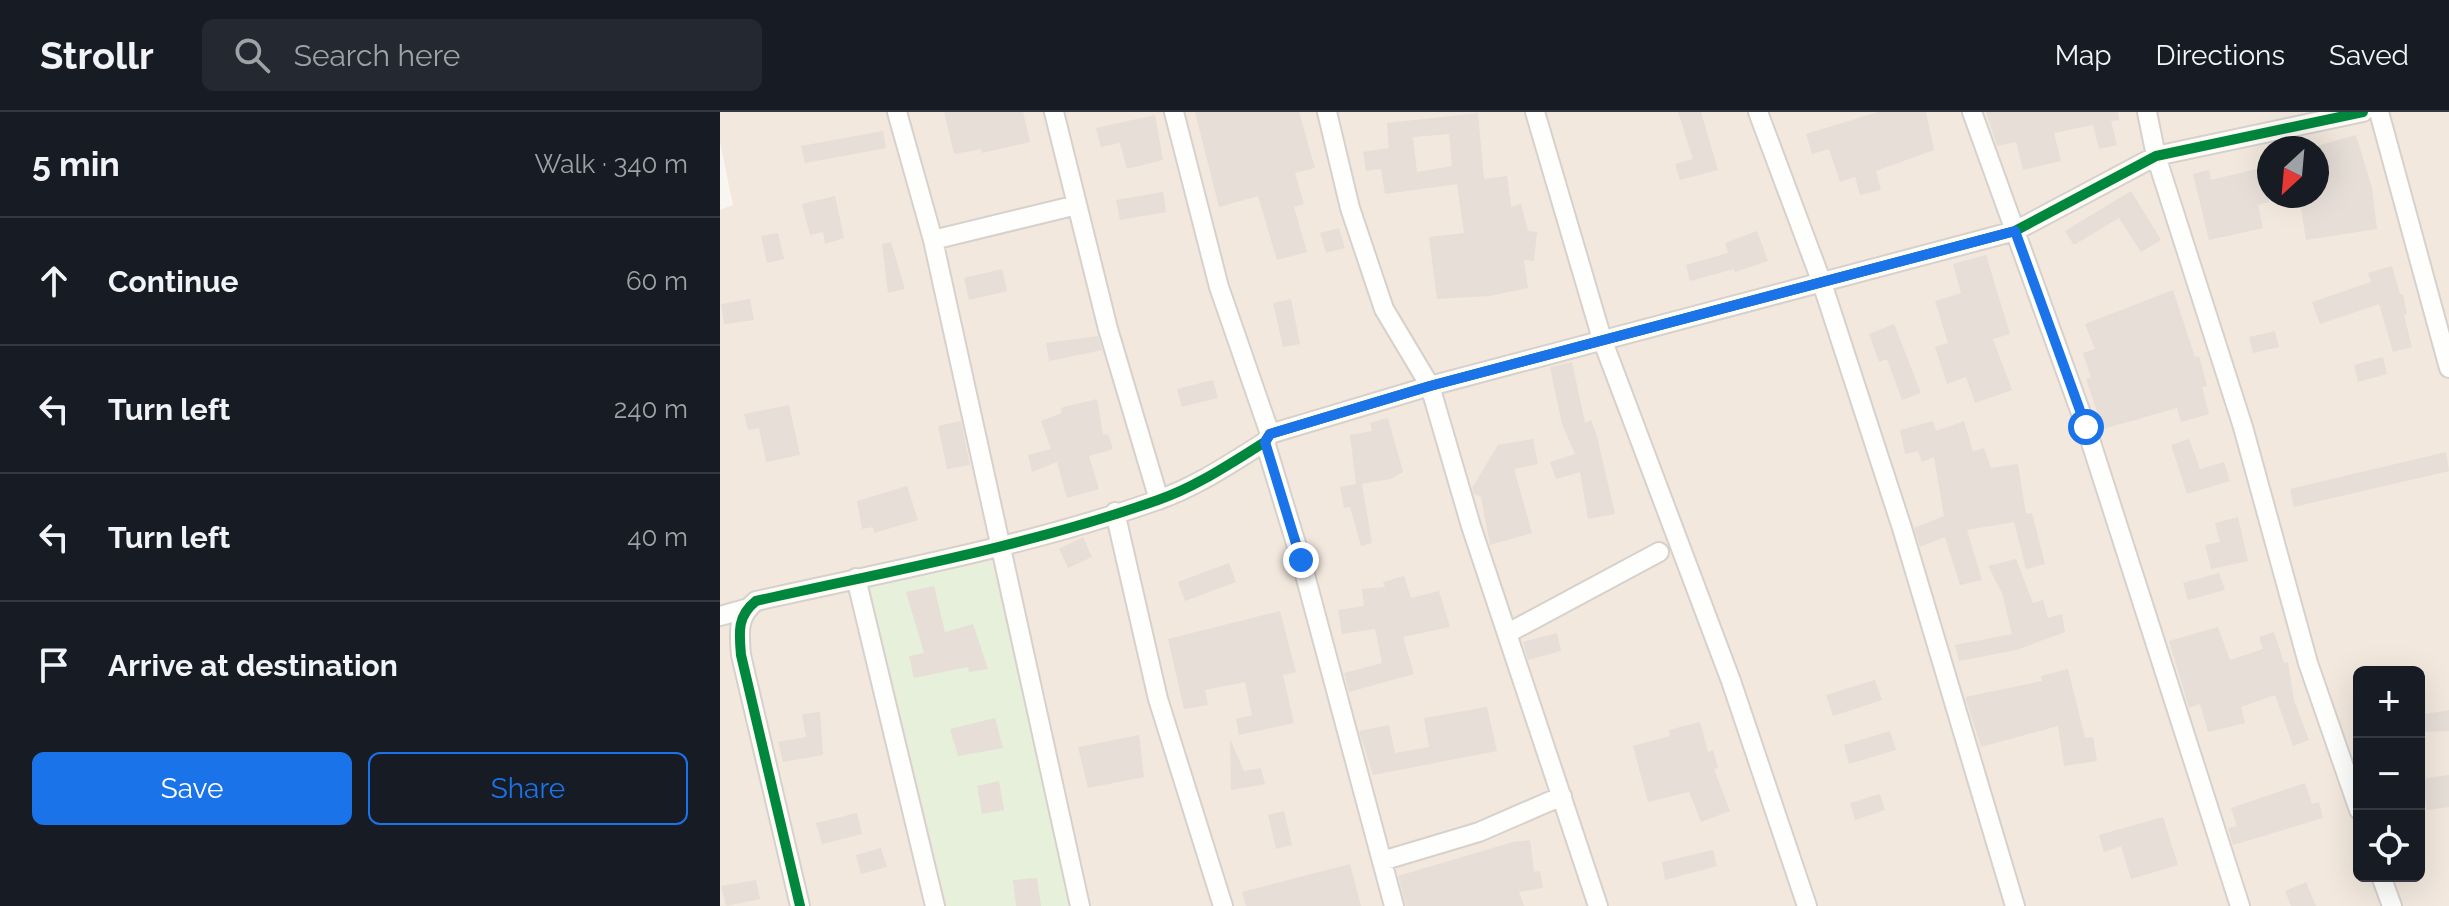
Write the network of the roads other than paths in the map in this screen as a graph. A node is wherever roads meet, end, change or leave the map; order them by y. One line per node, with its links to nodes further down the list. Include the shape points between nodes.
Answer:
1 (897, 112): 14 (street)
2 (1054, 112): 12 (street)
3 (1174, 112): 19 (street, via 1219,287)
4 (1327, 112): 18 (street, via 1350,208 1384,309)
5 (1535, 112): 16 (street)
6 (1758, 112): 15 (street)
7 (1972, 112): 13 (street)
8 (2147, 112): 11 (street)
9 (2363, 112): 11 (street)
10 (2379, 112): 17 (street)
11 (2156, 156): 13 (street); 28 (street, via 2243,427 2308,663)
12 (1077, 205): 14 (street); 20 (street)
13 (2015, 231): 15 (street); 40 (street, via 2086,427)
14 (933, 240): 22 (street)
15 (1822, 283): 16 (street); 39 (street)
16 (1602, 339): 18 (street); 38 (street, via 1731,681)
17 (2449, 368)
18 (1430, 386): 19 (street); 27 (street)
19 (1268, 438): 20 (street, via 1206,478); 30 (street)
20 (1159, 500): 21 (street)
21 (1115, 512): 22 (street); 35 (street, via 1158,699)
22 (999, 546): 24 (street); 34 (street)
23 (1659, 552): 27 (street)
24 (856, 578): 25 (street, via 756,601); 33 (street)
25 (745, 609): 26 (street); 32 (street, via 738,628 741,655)
26 (720, 616)
27 (1508, 633): 29 (street)
28 (2353, 793)
29 (1562, 796): 30 (street, via 1479,832); 37 (street)
30 (1382, 861): 36 (street)
31 (2383, 882): 41 (street)
32 (800, 906)
33 (935, 906)
34 (1080, 906)
35 (1223, 906)
36 (1394, 906)
37 (1598, 906)
38 (1807, 906)
39 (2015, 906)
40 (2240, 906)
41 (2392, 906)

